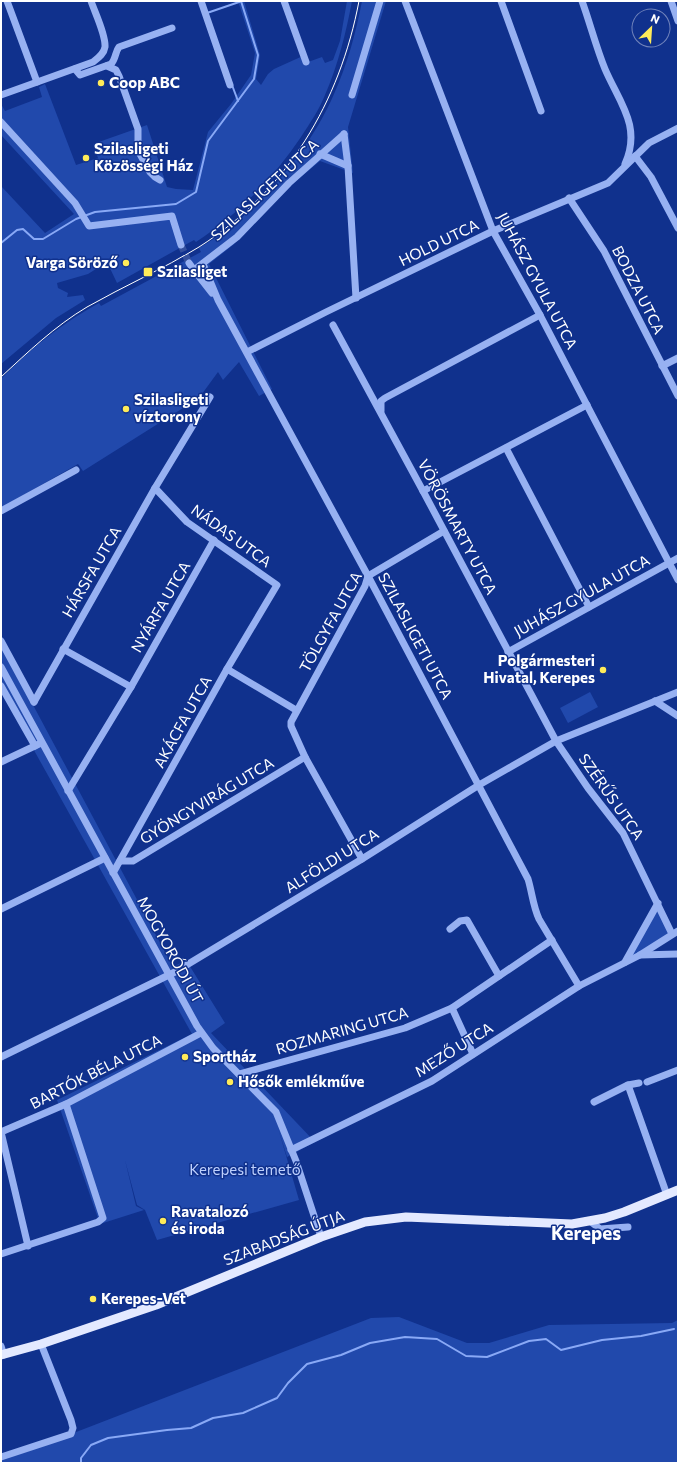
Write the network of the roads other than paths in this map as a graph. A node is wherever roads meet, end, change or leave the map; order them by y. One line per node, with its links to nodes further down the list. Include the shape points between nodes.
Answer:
1 (7, 1): 15 (street)
2 (91, 1): 14 (street, via 105,47 93,62)
3 (201, 1): 16 (street)
4 (284, 1): 12 (street)
5 (380, 1): 18 (street)
6 (405, 1): 29 (street, JUHÁSZ GYULA UTCA)
7 (500, 1): 19 (street)
8 (582, 1): 25 (street, via 605,68 627,112 630,148)
9 (671, 1): 10 (street)
10 (678, 21)
11 (172, 28): 13 (street, via 122,46 117,50 114,61)
12 (306, 62)
13 (107, 66): 14 (street, via 80,75); 26 (street, via 116,70 119,76 138,129 138,147 143,161 152,175)
14 (75, 69): 15 (street)
15 (37, 82): 17 (street)
16 (230, 85)
17 (1, 95)
18 (352, 95)
19 (541, 111)
20 (1, 122): 30 (street, via 75,203 89,226 172,216)
21 (678, 128): 23 (street, HOLD UTCA, via 649,144)
22 (320, 154): 24 (street); 24 (street, SZILASLIGETI UTCA, via 344,134); 32 (street, SZILASLIGETI UTCA, via 237,237)
23 (636, 156): 25 (street, HOLD UTCA); 28 (street, via 651,177)
24 (348, 166): 34 (street)
25 (623, 168): 27 (street, HOLD UTCA, via 608,182)
26 (160, 180)
27 (570, 198): 29 (street, HOLD UTCA); 40 (street, BODZA UTCA, via 604,251)
28 (678, 228)
29 (492, 231): 34 (street, HOLD UTCA); 36 (street, JUHÁSZ GYULA UTCA)
30 (181, 245)
31 (189, 262): 33 (street, SZILASLIGETI UTCA)
32 (203, 264): 33 (street, SZILASLIGETI UTCA); 35 (street, SZILASLIGETI UTCA)
33 (194, 270): 35 (street, SZILASLIGETI UTCA)
34 (356, 298): 38 (street, HOLD UTCA)
35 (218, 300): 38 (street, SZILASLIGETI UTCA)
36 (540, 315): 43 (street, JUHÁSZ GYULA UTCA); 44 (street, via 385,398 381,401)
37 (333, 325): 44 (street, VÖRÖSMARTY UTCA)
38 (248, 352): 54 (street, SZILASLIGETI UTCA)
39 (678, 358): 40 (street)
40 (662, 366): 41 (street, BODZA UTCA)
41 (678, 396)
42 (210, 397): 47 (street, HÁRSFA UTCA)
43 (587, 405): 45 (street); 53 (street, JUHÁSZ GYULA UTCA)
44 (381, 413): 48 (street, VÖRÖSMARTY UTCA)
45 (506, 448): 48 (street); 57 (street)
46 (76, 470): 49 (street)
47 (155, 488): 51 (street, NÁDAS UTCA, via 187,522); 59 (street, HÁRSFA UTCA)
48 (423, 491): 50 (street, VÖRÖSMARTY UTCA)
49 (1, 511)
50 (444, 531): 54 (street, TÖLGYFA UTCA); 60 (street, VÖRÖSMARTY UTCA)
51 (214, 540): 56 (street, NÁDAS UTCA); 64 (street, NYÁRFA UTCA)
52 (678, 558): 53 (street, JUHÁSZ GYULA UTCA)
53 (669, 563): 55 (street, JUHÁSZ GYULA UTCA); 57 (street, JUHÁSZ GYULA UTCA)
54 (368, 576): 67 (street, TÖLGYFA UTCA, via 365,586); 73 (street, SZILASLIGETI UTCA)
55 (678, 580)
56 (277, 585): 62 (street, AKÁCFA UTCA)
57 (589, 607): 60 (street, JUHÁSZ GYULA UTCA)
58 (1, 641): 59 (street, HÁRSFA UTCA, via 34,702)
59 (63, 649): 64 (street)
60 (508, 652): 69 (street, VÖRÖSMARTY UTCA)
61 (1, 667): 70 (street, MOGYORÓDI ÚT)
62 (227, 669): 67 (street); 77 (street, AKÁCFA UTCA)
63 (1, 686): 70 (street, MOGYORÓDI ÚT)
64 (131, 687): 74 (street, NYÁRFA UTCA)
65 (678, 692): 66 (street, ALFÖLDI UTCA)
66 (655, 701): 68 (street); 69 (street, ALFÖLDI UTCA)
67 (296, 710): 71 (street, TÖLGYFA UTCA, via 291,726)
68 (678, 716)
69 (556, 741): 73 (street, ALFÖLDI UTCA); 79 (street, SZÉRŰS UTCA, via 623,833)
70 (38, 744): 72 (street); 74 (street, MOGYORÓDI ÚT)
71 (305, 757): 76 (street, TÖLGYFA UTCA); 77 (street, GYÖNGYVIRÁG UTCA, via 133,861)
72 (1, 762)
73 (478, 785): 76 (street, ALFÖLDI UTCA); 83 (street, SZILASLIGETI UTCA, via 528,878 535,911)
74 (68, 791): 75 (street, MOGYORÓDI ÚT)
75 (105, 858): 78 (street, MOGYORÓDI ÚT); 80 (street)
76 (362, 859): 87 (street, ALFÖLDI UTCA)
77 (120, 861): 78 (street, AKÁCFA UTCA)
78 (113, 873): 87 (street, MOGYORÓDI ÚT)
79 (658, 903): 82 (street, SZÉRŰS UTCA); 86 (street)
80 (1, 909)
81 (450, 929): 88 (street, via 460,921 467,920)
82 (675, 933): 85 (street, MEZŐ UTCA)
83 (552, 940): 88 (street, ROZMARING UTCA); 89 (street, SZILASLIGETI UTCA)
84 (678, 954): 85 (street)
85 (640, 955): 86 (street, MEZŐ UTCA)
86 (625, 962): 89 (street, MEZŐ UTCA)
87 (168, 975): 91 (street, MOGYORÓDI ÚT); 93 (street, ALFÖLDI UTCA)
88 (499, 976): 90 (street, ROZMARING UTCA)
89 (580, 986): 92 (street, MEZŐ UTCA)
90 (452, 1008): 92 (street); 95 (street, ROZMARING UTCA, via 405,1028)
91 (202, 1033): 95 (street, MOGYORÓDI ÚT); 98 (street, BARTÓK BÉLA UTCA)
92 (473, 1054): 100 (street, MEZŐ UTCA, via 432,1081)
93 (1, 1057)
94 (678, 1070): 96 (street)
95 (239, 1074): 100 (street, MOGYORÓDI ÚT, via 276,1112)
96 (628, 1086): 97 (street); 102 (street)
97 (594, 1102)
98 (66, 1104): 99 (street, BARTÓK BÉLA UTCA); 106 (street, via 103,1218)
99 (1, 1132): 106 (street)
100 (291, 1150): 105 (street, MOGYORÓDI ÚT)
101 (678, 1190): 102 (main road, SZABADSÁG ÚTJA)
102 (668, 1195): 103 (main road, SZABADSÁG ÚTJA, via 624,1212)
103 (590, 1221): 104 (street, via 600,1229); 105 (main road, SZABADSÁG ÚTJA, via 572,1224 406,1217 365,1222)
104 (628, 1227)
105 (321, 1236): 108 (main road, SZABADSÁG ÚTJA, via 156,1305)
106 (28, 1246): 107 (street)
107 (1, 1254)
108 (41, 1344): 109 (main road, SZABADSÁG ÚTJA); 110 (street, via 71,1420 71,1434)
109 (2, 1352)
110 (1, 1457)

